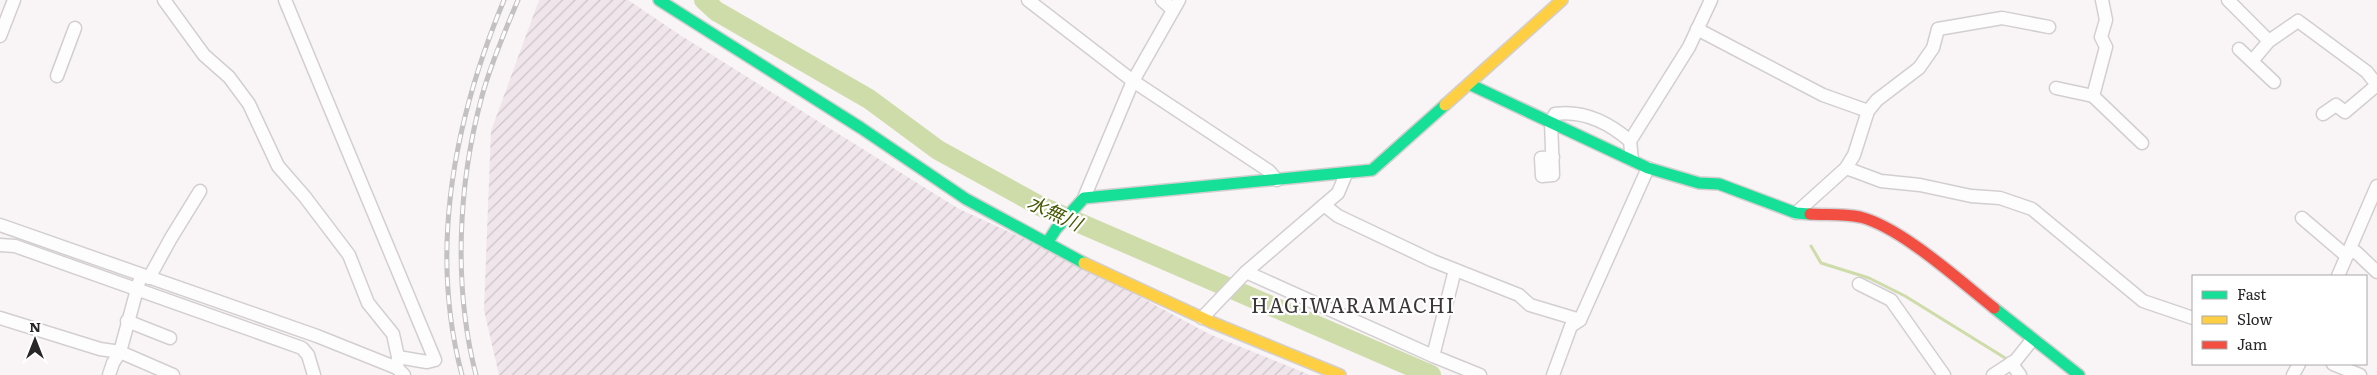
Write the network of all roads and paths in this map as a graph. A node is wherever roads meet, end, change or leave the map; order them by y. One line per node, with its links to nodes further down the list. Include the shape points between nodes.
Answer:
1 (14, 0): 15 (street)
2 (164, 0): 65 (street, via 204,55 229,77 249,104 278,166 349,255 368,303 393,334)
3 (286, 0): 65 (street, via 435,360)
4 (659, 0): 44 (street, via 861,129 914,167)
5 (1028, 0): 20 (street)
6 (1162, 0): 11 (street)
7 (1562, 0): 22 (street)
8 (1711, 0): 14 (street)
9 (2102, 0): 25 (street, via 2106,20 2102,37 2106,46)
10 (2228, 0): 16 (street)
11 (1176, 5): 20 (street)
12 (2049, 27): 26 (street, via 2002,18 1938,29 1933,48 1919,68 1877,100)
13 (75, 28): 19 (street)
14 (1697, 29): 26 (street, via 1823,95); 29 (street)
15 (0, 36)
16 (2269, 42): 18 (street); 23 (street, via 2298,21 2367,72)
17 (2239, 48): 18 (street)
18 (2253, 60): 21 (street)
19 (58, 76)
20 (1133, 81): 36 (street); 39 (street)
21 (2274, 82)
22 (1469, 84): 28 (street); 35 (street, via 1372,170)
23 (2377, 85): 27 (street, via 2345,112 2336,105)
24 (2056, 88): 25 (street)
25 (2093, 96): 30 (street)
26 (1868, 111): 34 (street, via 1854,155)
27 (2323, 114)
28 (1551, 122): 29 (street, via 1555,114 1582,114 1615,128); 31 (street); 32 (street)
29 (1630, 141): 32 (street)
30 (2142, 142)
31 (1552, 157)
32 (1632, 160): 33 (street)
33 (1648, 168): 41 (street, via 1699,183 1719,184); 57 (street)
34 (1846, 168): 41 (street); 56 (street, via 1881,181 2000,198 2032,209 2143,301)
35 (1346, 174): 36 (street); 40 (street, via 1338,193)
36 (1277, 180): 39 (street)
37 (2377, 186): 46 (street)
38 (200, 191): 51 (street)
39 (1084, 198): 44 (street)
40 (1324, 205): 47 (street, via 1338,216); 49 (street)
41 (1796, 213): 60 (street, via 1859,218 1884,226 1939,264)
42 (2302, 218): 46 (street, via 2343,253)
43 (0, 225): 51 (street)
44 (1047, 243): 55 (street)
45 (0, 245): 53 (street, via 14,246)
46 (2348, 252): 48 (street, via 2356,252); 50 (street)
47 (1455, 270): 57 (street, via 1519,295 1530,305); 62 (street)
48 (2377, 272)
49 (1244, 275): 55 (street); 62 (street)
50 (2338, 275)
51 (146, 276): 53 (street); 65 (street)
52 (1859, 284): 72 (street, via 1891,300)
53 (137, 289): 58 (street); 68 (street, via 302,348 308,355)
54 (0, 318): 61 (street, via 100,349)
55 (1202, 318): 69 (street)
56 (2192, 318)
57 (1580, 320): 71 (street, via 1571,326)
58 (127, 321): 59 (street); 61 (street)
59 (170, 338)
60 (2032, 340): 63 (street); 75 (street)
61 (120, 352): 66 (street); 67 (street)
62 (1433, 356): 70 (street)
63 (2011, 363): 73 (street); 74 (street)
64 (2335, 365): 76 (street)
65 (400, 367)
66 (109, 375)
67 (173, 375)
68 (314, 375)
69 (1340, 375)
70 (1480, 375)
71 (1554, 375)
72 (1944, 375)
73 (1993, 375)
74 (2020, 375)
75 (2079, 375)
76 (2360, 375)

